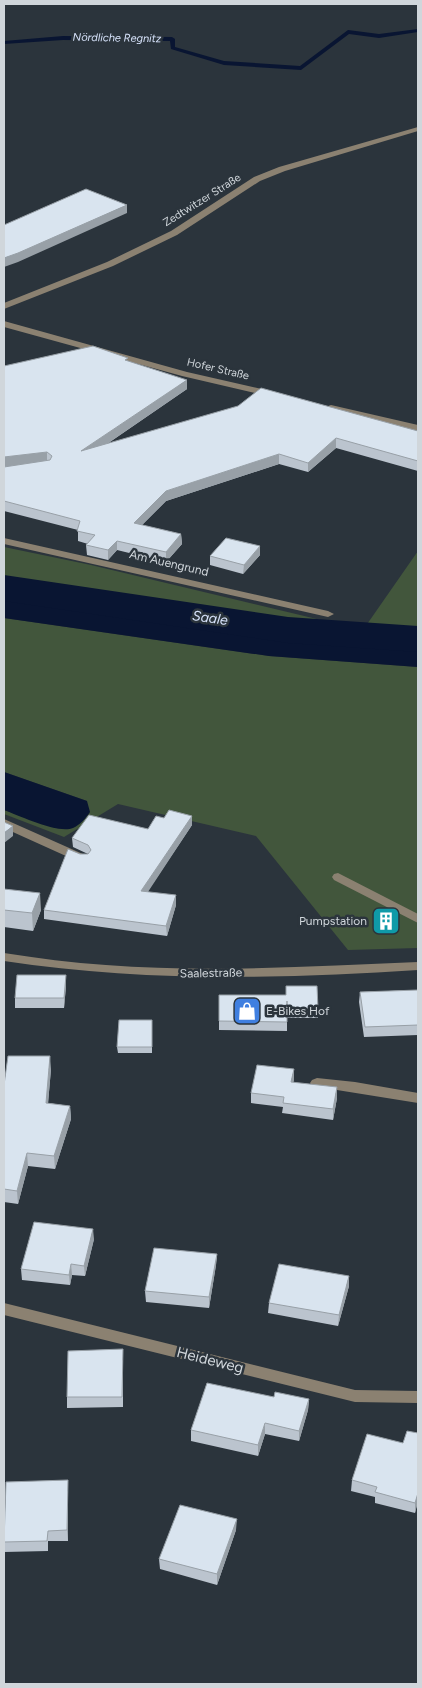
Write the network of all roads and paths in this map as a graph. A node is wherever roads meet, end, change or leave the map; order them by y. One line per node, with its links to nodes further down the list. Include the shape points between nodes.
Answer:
1 (418, 129): 2 (street, Zedtwitzer Straße, via 257,179 174,233 110,264)
2 (4, 306)
3 (4, 323): 4 (street, Hofer Straße)
4 (282, 397)
5 (321, 406): 6 (street)
6 (418, 428)
7 (4, 541): 8 (street, Am Auengrund)
8 (328, 614)
9 (4, 822): 10 (street)
10 (84, 859)
11 (338, 877): 12 (street)
12 (418, 919)
13 (4, 957): 14 (street, Saalestraße, via 44,964 174,974)
14 (418, 966)
15 (317, 1083): 16 (street)
16 (418, 1098)
17 (4, 1310): 18 (street, Heideweg, via 355,1396)
18 (418, 1397)

